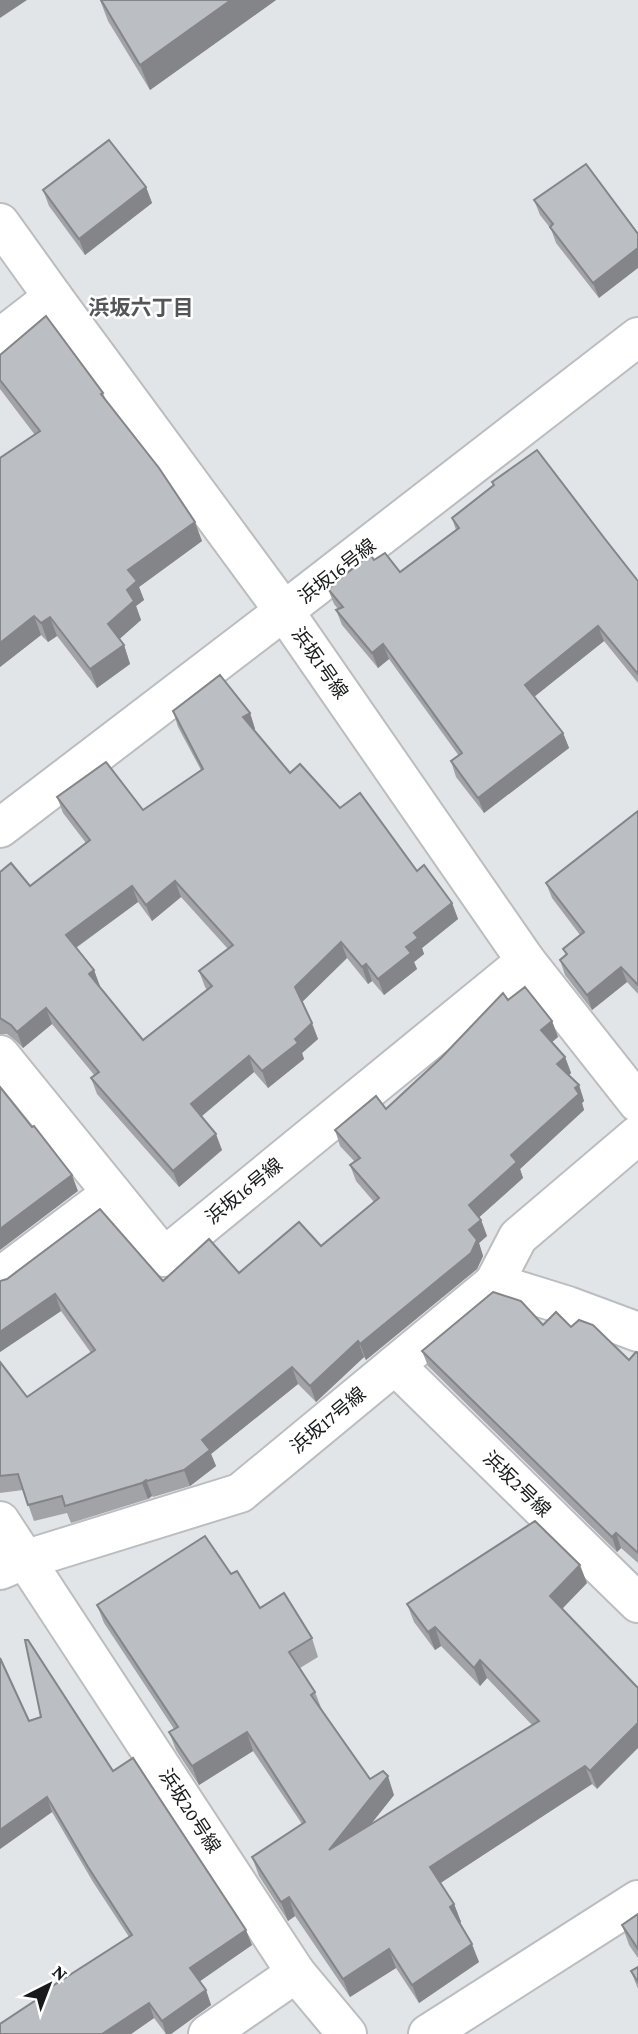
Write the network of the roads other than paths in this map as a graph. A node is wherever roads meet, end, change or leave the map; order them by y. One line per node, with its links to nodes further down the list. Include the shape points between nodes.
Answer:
1 (0, 223): 2 (street, 浜坂1号線)
2 (52, 298): 4 (street); 5 (street, 浜坂1号線)
3 (638, 337): 5 (street, 浜坂16号線)
4 (0, 338)
5 (284, 611): 6 (street, 浜坂16号線); 7 (street, 浜坂1号線)
6 (0, 828)
7 (526, 961): 9 (street, 浜坂1号線); 11 (street, 浜坂16号線, via 164,1257)
8 (0, 1055): 11 (street, 浜坂16号線)
9 (638, 1103)
10 (638, 1135): 13 (street, via 518,1237)
11 (112, 1193): 12 (street)
12 (0, 1277)
13 (494, 1283): 14 (street); 15 (street, 浜坂17号線)
14 (638, 1332)
15 (395, 1365): 17 (street, 浜坂17号線, via 240,1493); 18 (street, 浜坂2号線)
16 (0, 1521): 17 (street, 浜坂20号線)
17 (12, 1565): 20 (street, 浜坂20号線)
18 (638, 1603)
19 (638, 1900): 23 (street)
20 (296, 1973): 21 (street); 22 (street, 浜坂20号線)
21 (208, 2034)
22 (347, 2034)
23 (428, 2034)

